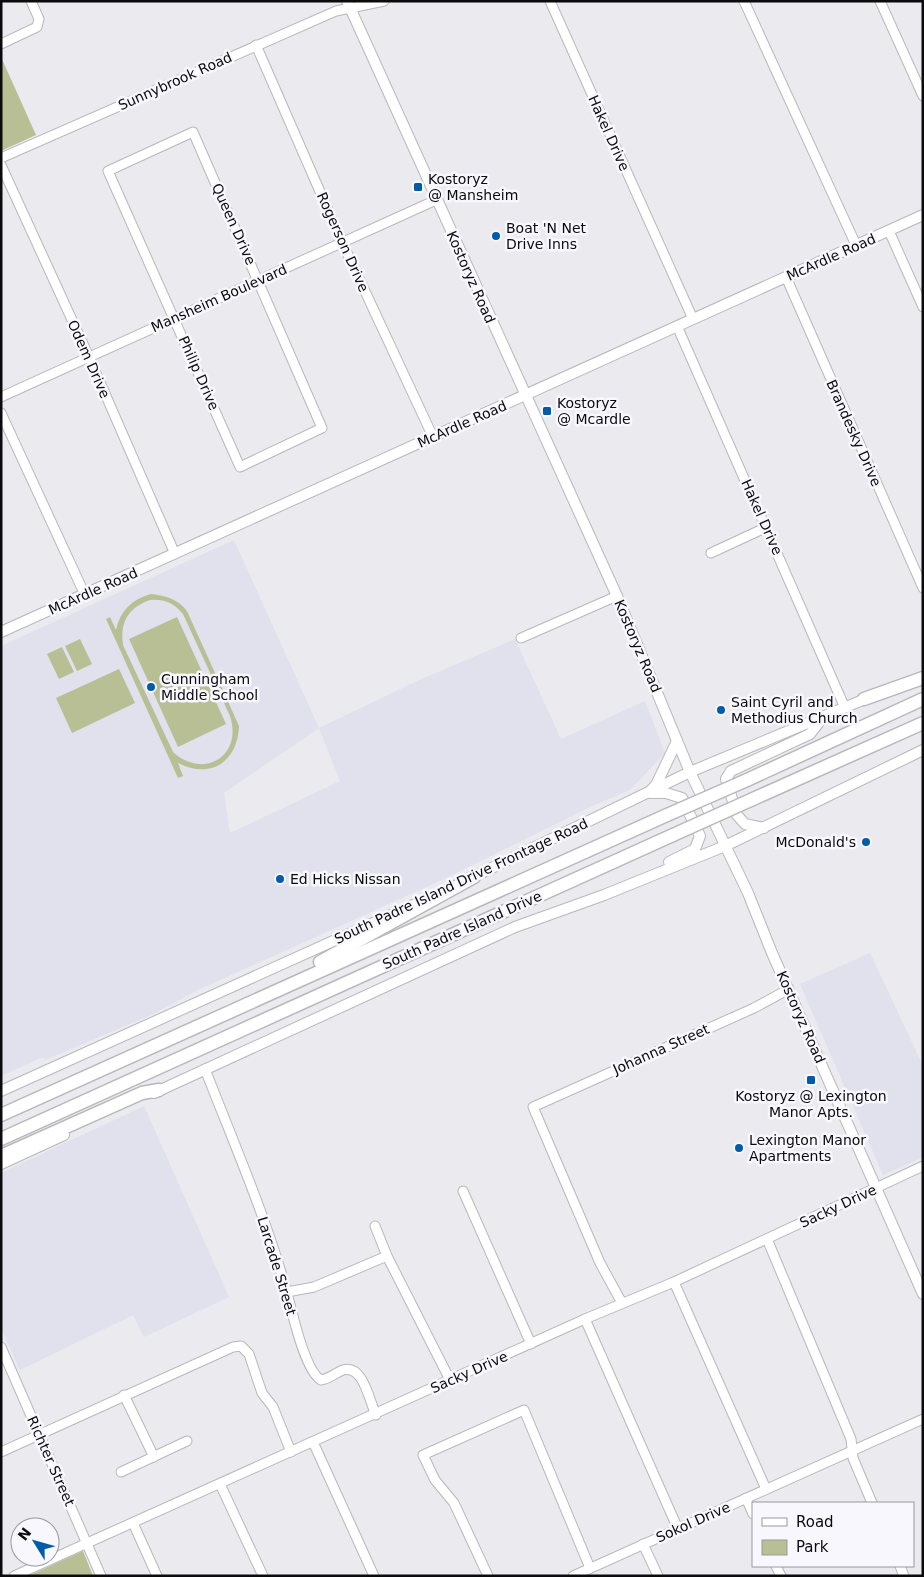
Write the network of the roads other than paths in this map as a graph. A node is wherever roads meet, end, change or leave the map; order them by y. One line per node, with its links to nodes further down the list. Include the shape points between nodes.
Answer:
1 (31, 1): 7 (street, via 39,19 37,27)
2 (384, 1): 6 (street, Sunnybrook Road)
3 (550, 1): 22 (street, Hakel Drive)
4 (744, 1): 17 (street)
5 (880, 1): 9 (street)
6 (348, 4): 8 (street, Sunnybrook Road); 13 (main road, Kostoryz Road)
7 (1, 44)
8 (256, 45): 11 (street, Sunnybrook Road); 16 (street, Rogerson Drive)
9 (923, 96)
10 (151, 152): 19 (street, Queen Drive, via 193,132); 21 (street, Philip Drive, via 108,170)
11 (1, 158)
12 (1, 165): 24 (street, Odem Drive)
13 (436, 200): 16 (street, Mansheim Boulevard); 25 (main road, Kostoryz Road)
14 (923, 215): 15 (main road, McArdle Road)
15 (889, 231): 17 (main road, McArdle Road); 20 (street)
16 (342, 242): 19 (street, Mansheim Boulevard); 28 (street, Rogerson Drive)
17 (856, 245): 18 (main road, McArdle Road)
18 (786, 277): 22 (main road, McArdle Road); 33 (street, Brandesky Drive)
19 (259, 280): 21 (street, Mansheim Boulevard); 29 (street, Queen Drive, via 322,428)
20 (923, 307)
21 (175, 318): 24 (street, Mansheim Boulevard); 29 (street, Philip Drive, via 240,467)
22 (693, 319): 23 (main road, McArdle Road)
23 (677, 326): 25 (main road, McArdle Road); 30 (street, Hakel Drive)
24 (89, 357): 26 (street, Mansheim Boulevard); 32 (street, Odem Drive)
25 (525, 395): 28 (main road, McArdle Road); 35 (main road, Kostoryz Road)
26 (1, 397)
27 (1, 413): 34 (street)
28 (433, 437): 32 (main road, McArdle Road)
29 (281, 448)
30 (767, 527): 31 (street); 42 (street, Hakel Drive)
31 (710, 552)
32 (175, 554): 34 (main road, McArdle Road)
33 (923, 588)
34 (85, 595): 36 (main road, McArdle Road)
35 (617, 596): 37 (street); 45 (main road, Kostoryz Road)
36 (1, 632)
37 (521, 638)
38 (923, 674): 40 (main road, South Padre Island Drive Frontage Road)
39 (923, 678): 40 (highway)
40 (864, 699): 42 (main road, South Padre Island Drive Frontage Road)
41 (923, 699): 54 (highway, South Padre Island Drive, bridge)
42 (845, 708): 43 (main road, South Padre Island Drive Frontage Road)
43 (824, 716): 47 (main road, South Padre Island Drive Frontage Road); 49 (main road, via 810,734 731,771 726,779 737,815 745,824)
44 (923, 722): 59 (highway, South Padre Island Drive, bridge)
45 (677, 741): 47 (main road, Kostoryz Road); 48 (main road, via 656,785)
46 (923, 750): 49 (main road)
47 (690, 772): 48 (main road, South Padre Island Drive Frontage Road); 50 (main road, Kostoryz Road)
48 (647, 793): 51 (main road, South Padre Island Drive Frontage Road); 52 (main road, via 666,793 682,798 700,836 695,849)
49 (764, 828): 50 (main road)
50 (725, 846): 52 (main road); 53 (main road, Kostoryz Road)
51 (474, 877): 54 (highway, via 382,930); 57 (main road, South Padre Island Drive Frontage Road)
52 (604, 895): 55 (main road, via 515,927)
53 (789, 989): 63 (main road, Kostoryz Road); 71 (street, Johanna Street, via 754,1008 533,1107 600,1263)
54 (198, 1025): 58 (highway, South Padre Island Drive)
55 (205, 1069): 56 (main road); 69 (street, Larcade Street, via 265,1224)
56 (159, 1090): 60 (highway, via 142,1093); 61 (main road)
57 (1, 1091)
58 (1, 1115)
59 (1, 1139)
60 (1, 1156)
61 (1, 1164)
62 (923, 1166): 63 (street, Sacky Drive)
63 (875, 1188): 66 (street, Sacky Drive); 70 (main road, Kostoryz Road)
64 (463, 1191): 73 (street)
65 (375, 1226): 67 (street)
66 (767, 1239): 68 (street, Sacky Drive); 82 (street, via 851,1439)
67 (387, 1256): 69 (street, via 314,1287); 75 (street)
68 (674, 1282): 71 (street, Sacky Drive); 88 (street)
69 (287, 1292): 77 (street, Larcade Street, via 301,1341 316,1377 322,1380 345,1370 356,1371)
70 (923, 1294)
71 (622, 1303): 72 (street, Sacky Drive)
72 (585, 1320): 73 (street, Sacky Drive); 93 (street)
73 (530, 1344): 75 (street, Sacky Drive)
74 (1, 1347): 79 (street, Richter Street)
75 (450, 1380): 77 (street, Sacky Drive)
76 (124, 1395): 79 (street); 84 (street, via 241,1346 249,1354 262,1393 273,1407); 85 (street)
77 (376, 1415): 81 (street, Sacky Drive)
78 (923, 1419): 82 (street, Sokol Drive)
79 (38, 1435): 83 (street); 94 (street, Richter Street)
80 (187, 1441): 85 (street)
81 (313, 1442): 84 (street, Sacky Drive); 101 (street)
82 (852, 1450): 88 (street, Sokol Drive); 90 (street, via 852,1458)
83 (1, 1452)
84 (291, 1452): 87 (street, Sacky Drive)
85 (154, 1456): 86 (street)
86 (121, 1472)
87 (220, 1484): 92 (street, Sacky Drive); 100 (street)
88 (766, 1489): 89 (street, Sokol Drive)
89 (746, 1498): 91 (street); 93 (street, Sokol Drive)
90 (872, 1502)
91 (752, 1512)
92 (133, 1523): 94 (street, Sacky Drive); 99 (street)
93 (678, 1529): 95 (street, Sokol Drive)
94 (88, 1544): 97 (street, Sacky Drive); 98 (street, Richter Street)
95 (643, 1544): 96 (street, Sokol Drive); 104 (street)
96 (590, 1568): 102 (street, via 524,1410 423,1455 435,1480 454,1503); 103 (street, Sokol Drive)
97 (14, 1576)
98 (102, 1576)
99 (157, 1576)
100 (264, 1576)
101 (374, 1576)
102 (488, 1576)
103 (573, 1576)
104 (658, 1576)

